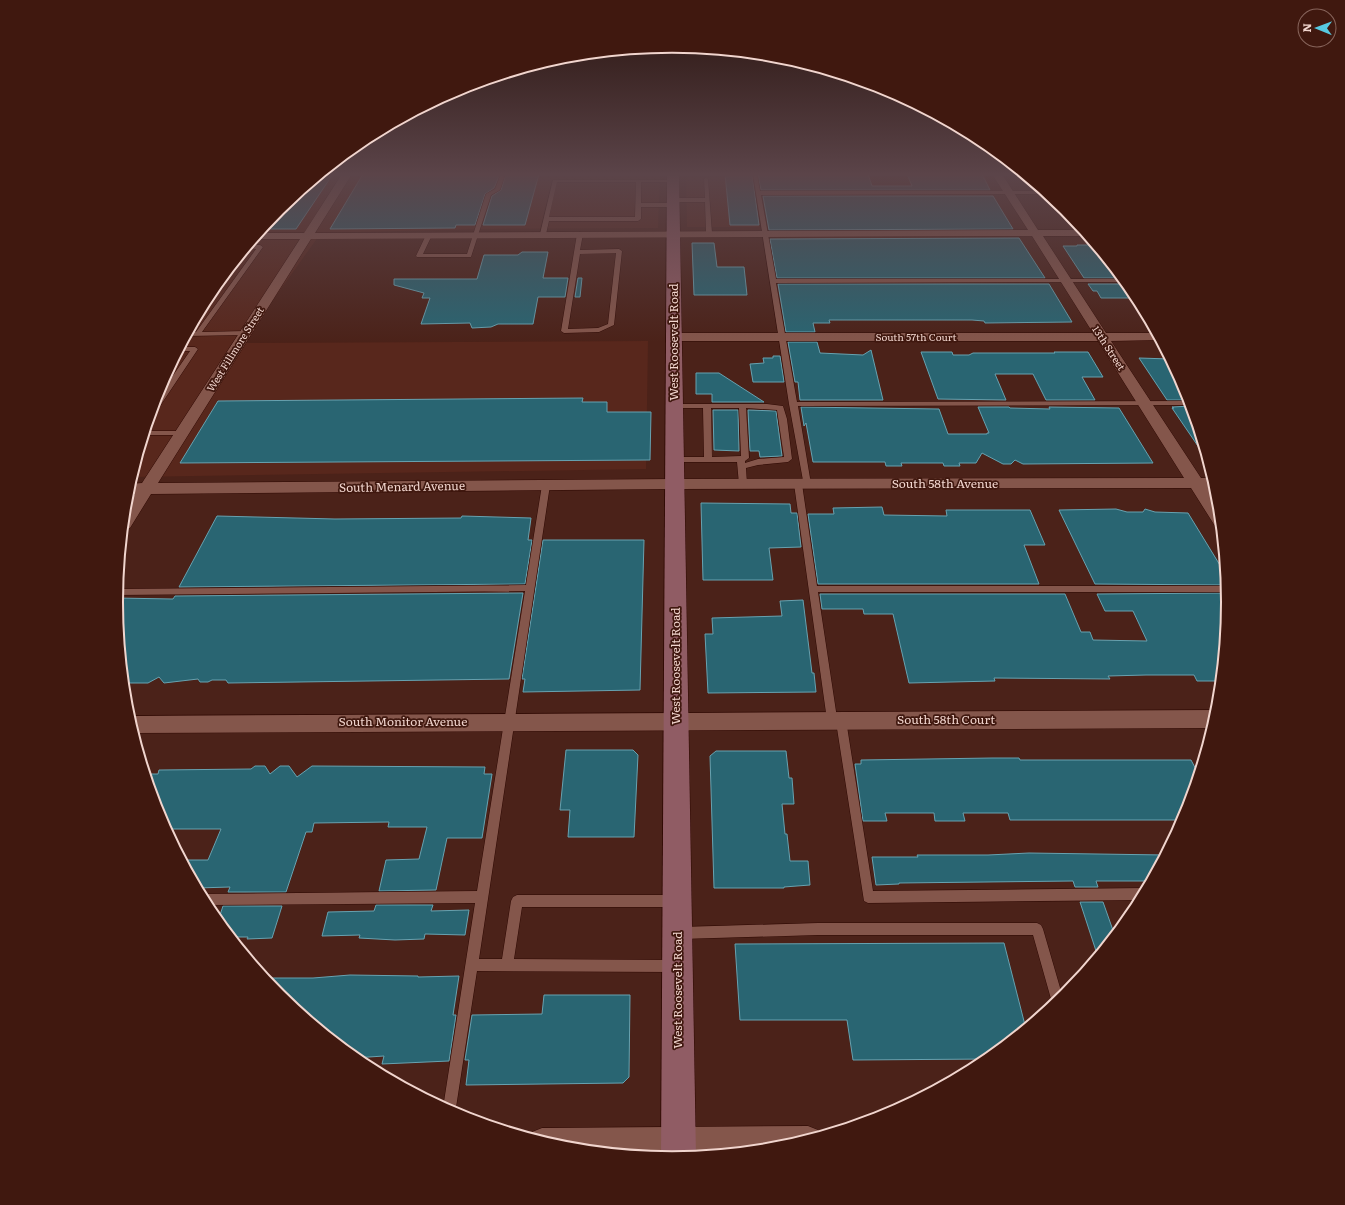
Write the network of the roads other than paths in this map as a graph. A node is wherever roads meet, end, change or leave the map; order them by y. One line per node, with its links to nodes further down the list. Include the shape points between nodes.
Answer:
1 (311, 230): 15 (street, West Fillmore Street)
2 (477, 230): 13 (lane)
3 (544, 230): 10 (lane)
4 (1033, 230): 8 (street, 13th Street)
5 (674, 233): 6 (street); 11 (street); 24 (main road, West Roosevelt Road)
6 (709, 233): 7 (street)
7 (765, 233): 8 (street); 20 (lane)
8 (1035, 233): 9 (street); 18 (street, 13th Street)
9 (1079, 233)
10 (543, 234): 11 (street); 13 (street)
11 (580, 234): 17 (lane)
12 (429, 235): 13 (street); 13 (lane, via 419,256 469,256); 15 (street)
13 (475, 235)
14 (263, 236): 15 (street)
15 (307, 236): 21 (street, West Fillmore Street)
16 (254, 247): 23 (lane, via 260,247)
17 (577, 252): 17 (lane, via 564,331 598,330 611,325 619,251)
18 (1066, 281): 19 (lane); 20 (lane); 26 (street, 13th Street)
19 (1117, 281)
20 (773, 282): 25 (lane)
21 (246, 332): 23 (lane); 37 (street, West Fillmore Street)
22 (194, 333): 23 (lane)
23 (198, 333)
24 (674, 337): 25 (street, South 57th Court); 33 (main road, West Roosevelt Road)
25 (782, 337): 26 (street, South 57th Court); 32 (lane)
26 (1102, 337): 27 (street, South 57th Court); 30 (street, 13th Street)
27 (1153, 337)
28 (185, 349): 29 (lane, via 195,350)
29 (164, 394)
30 (1144, 403): 31 (lane); 32 (lane); 41 (street, 13th Street)
31 (1184, 403)
32 (793, 404): 45 (lane)
33 (675, 406): 34 (lane); 38 (main road, West Roosevelt Road)
34 (707, 406): 35 (lane); 39 (lane)
35 (742, 406): 40 (lane, via 745,458); 40 (lane, via 780,408 784,419 788,459)
36 (150, 433): 37 (lane)
37 (182, 433): 48 (street, West Fillmore Street)
38 (675, 460): 39 (lane); 43 (main road, West Roosevelt Road)
39 (708, 460): 40 (lane)
40 (741, 463): 44 (lane)
41 (1196, 483): 42 (street, South 58th Avenue); 45 (street, South 58th Avenue); 49 (street, 13th Street)
42 (1208, 483)
43 (675, 484): 44 (street, South 58th Avenue); 46 (street, South Menard Avenue); 57 (main road, West Roosevelt Road)
44 (743, 484): 45 (street, South 58th Avenue)
45 (803, 484): 52 (lane)
46 (546, 485): 48 (street, South Menard Avenue); 51 (lane)
47 (135, 489): 48 (street, South Menard Avenue)
48 (146, 489): 50 (street, West Fillmore Street)
49 (1214, 510)
50 (131, 513)
51 (530, 588): 54 (lane); 58 (lane)
52 (813, 589): 53 (lane); 56 (lane)
53 (1222, 589)
54 (123, 592)
55 (1209, 719): 56 (street, South 58th Court)
56 (836, 720): 57 (street, South 58th Court); 60 (lane, via 868,897)
57 (676, 721): 58 (street, South Monitor Avenue); 63 (main road, West Roosevelt Road)
58 (509, 722): 59 (street, South Monitor Avenue); 61 (lane)
59 (137, 724)
60 (1138, 894)
61 (482, 897): 62 (lane); 65 (lane)
62 (210, 899)
63 (677, 901): 64 (main road, West Roosevelt Road); 66 (lane, via 517,901)
64 (677, 933): 67 (main road, West Roosevelt Road); 68 (lane, via 818,929 1037,929)
65 (471, 965): 66 (lane); 69 (lane)
66 (507, 965): 67 (lane)
67 (678, 966): 72 (main road, West Roosevelt Road)
68 (1056, 996)
69 (450, 1105)
70 (770, 1143): 72 (street)
71 (584, 1144): 72 (street)
72 (679, 1149)

